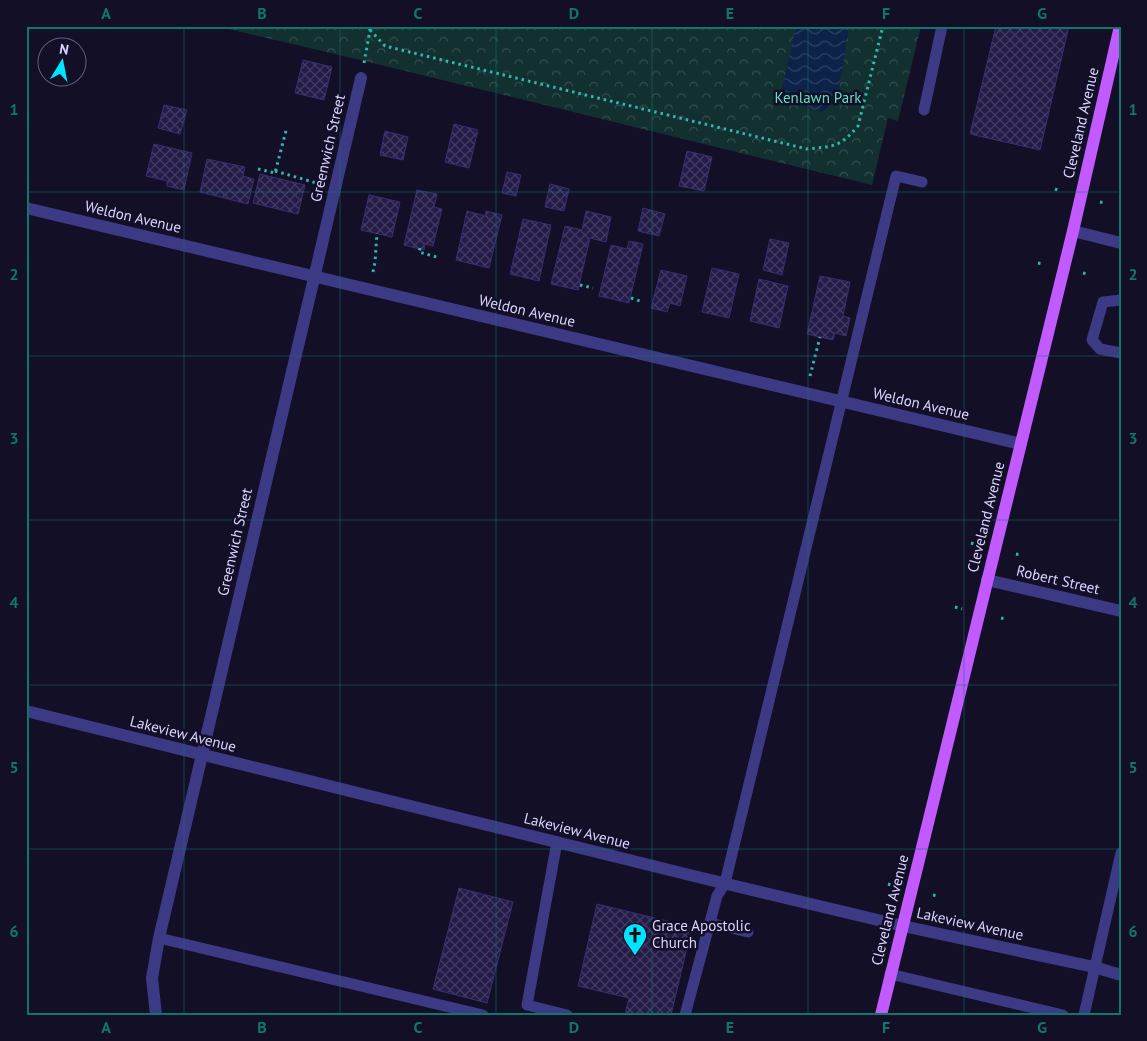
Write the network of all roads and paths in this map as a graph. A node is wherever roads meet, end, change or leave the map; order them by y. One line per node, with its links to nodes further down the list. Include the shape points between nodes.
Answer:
1 (883, 26): 4 (path, via 858,126 837,145 807,149 385,46)
2 (942, 26): 6 (lane)
3 (1120, 26): 17 (main road, Cleveland Avenue)
4 (369, 28): 5 (path)
5 (361, 78): 11 (street, Greenwich Street)
6 (924, 110)
7 (287, 127): 9 (path)
8 (258, 169): 9 (path)
9 (275, 171): 11 (path)
10 (922, 182): 36 (lane, via 896,176)
11 (335, 188): 26 (street, Greenwich Street)
12 (1055, 190): 13 (path)
13 (1060, 191)
14 (1100, 202): 15 (path)
15 (1106, 203)
16 (26, 208): 26 (street, Weldon Avenue)
17 (1073, 231): 19 (street); 37 (main road, Cleveland Avenue)
18 (378, 233): 29 (path)
19 (1121, 243)
20 (420, 248): 21 (path, via 419,252)
21 (440, 258)
22 (1038, 263): 23 (path)
23 (1043, 264)
24 (1083, 273): 25 (path)
25 (1088, 274)
26 (314, 277): 29 (street, Weldon Avenue); 49 (street, Greenwich Street)
27 (580, 284): 28 (path)
28 (593, 288)
29 (368, 290): 35 (street, Weldon Avenue)
30 (631, 298): 31 (path)
31 (640, 300)
32 (1121, 300): 34 (lane, via 1103,302 1092,340 1100,349)
33 (820, 337): 35 (path)
34 (1121, 353)
35 (806, 394): 36 (street, Weldon Avenue)
36 (842, 402): 37 (street, Weldon Avenue); 52 (lane)
37 (1020, 444): 42 (main road, Cleveland Avenue)
38 (970, 543): 39 (path)
39 (977, 545)
40 (1016, 554): 41 (path)
41 (1021, 555)
42 (987, 580): 45 (street, Robert Street); 58 (main road, Cleveland Avenue)
43 (955, 607): 44 (path)
44 (962, 609)
45 (1121, 611)
46 (1001, 618): 47 (path)
47 (1006, 619)
48 (26, 711): 49 (street, Lakeview Avenue)
49 (201, 755): 50 (street, Lakeview Avenue); 60 (street, Greenwich Street)
50 (557, 842): 52 (street, Lakeview Avenue); 68 (lane, via 527,1005)
51 (1121, 853): 63 (lane)
52 (725, 883): 57 (lane, via 718,893); 58 (street, Lakeview Avenue)
53 (888, 884): 54 (path)
54 (895, 886)
55 (933, 895): 56 (path)
56 (939, 896)
57 (710, 923): 59 (lane); 69 (lane)
58 (902, 926): 63 (street, Lakeview Avenue); 64 (main road, Cleveland Avenue)
59 (748, 932)
60 (159, 938): 66 (street, Greenwich Street, via 152,978); 67 (lane)
61 (872, 952): 62 (path)
62 (878, 953)
63 (1094, 967): 65 (street, Lakeview Avenue); 72 (lane)
64 (890, 974): 70 (main road, Cleveland Avenue); 71 (lane)
65 (1121, 975)
66 (156, 1015)
67 (483, 1015)
68 (567, 1015)
69 (684, 1015)
70 (881, 1015)
71 (1063, 1015)
72 (1084, 1015)

